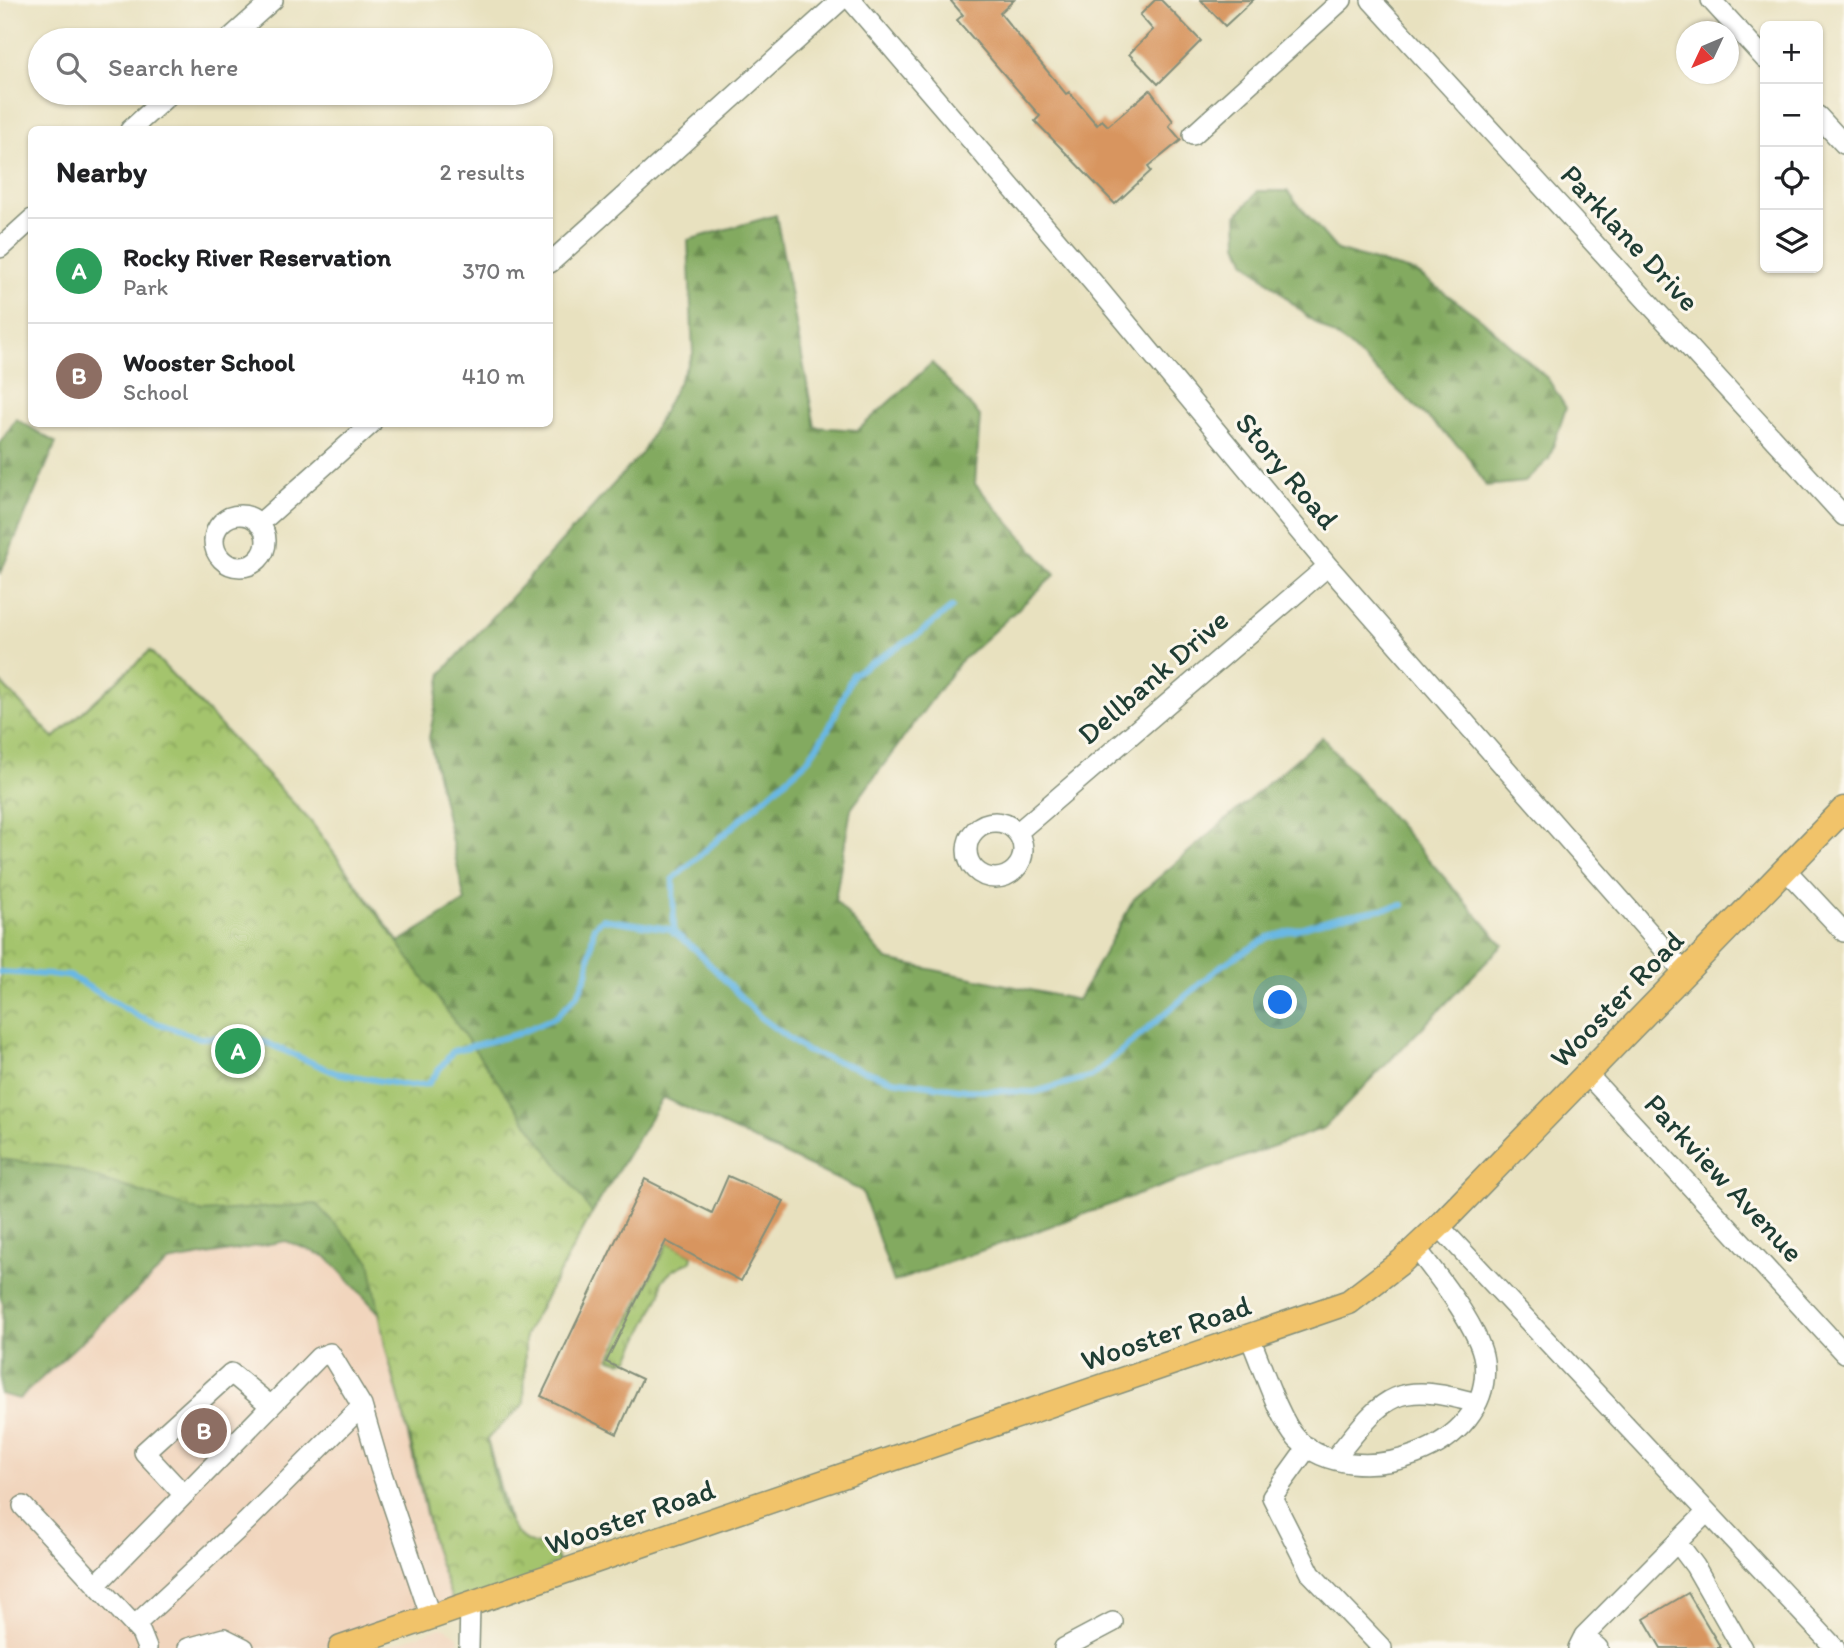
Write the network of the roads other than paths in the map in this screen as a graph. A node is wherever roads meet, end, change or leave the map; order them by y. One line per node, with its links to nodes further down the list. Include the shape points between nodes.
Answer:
1 (272, 0): 7 (street)
2 (841, 0): 16 (street)
3 (851, 0): 20 (street, Story Road)
4 (1342, 0): 12 (street)
5 (1371, 0): 18 (street, Parklane Drive)
6 (1711, 0): 8 (street)
7 (241, 28)
8 (1760, 54)
9 (158, 105): 11 (street)
10 (1823, 121): 13 (street)
11 (134, 126)
12 (1193, 135)
13 (1844, 144)
14 (28, 223): 15 (street)
15 (0, 248)
16 (553, 260)
17 (368, 427): 19 (street)
18 (1844, 516)
19 (260, 524)
20 (1328, 566): 22 (street, Dellbank Drive); 25 (street, Story Road)
21 (1844, 809): 23 (main road, Wooster Road)
22 (1018, 832)
23 (1785, 869): 24 (street); 25 (main road, Wooster Road)
24 (1844, 932)
25 (1685, 973): 26 (main road, Wooster Road)
26 (1588, 1075): 27 (main road, Wooster Road); 30 (street, Parkview Avenue)
27 (1438, 1226): 28 (main road, Wooster Road); 38 (street)
28 (1416, 1248): 29 (main road, Wooster Road, via 1349,1302); 31 (street, via 1454,1298 1484,1360)
29 (1250, 1338): 34 (street, via 1288,1426); 41 (main road, Wooster Road)
30 (1844, 1353)
31 (1476, 1403): 35 (street, via 1469,1420 1417,1455 1363,1464); 35 (street, via 1420,1391 1400,1394 1373,1412)
32 (271, 1406): 33 (street, via 319,1357 330,1353); 36 (street); 36 (street, via 231,1373 144,1452)
33 (362, 1406): 42 (street); 44 (street)
34 (1308, 1447): 35 (street); 53 (street, via 1272,1497 1311,1574)
35 (1335, 1458)
36 (184, 1495): 40 (street)
37 (23, 1506): 40 (street)
38 (1707, 1512): 39 (street); 55 (street)
39 (1677, 1542): 46 (street); 54 (street)
40 (96, 1585): 44 (street)
41 (470, 1605): 42 (main road, Wooster Road); 51 (street)
42 (431, 1618): 45 (main road, Wooster Road)
43 (1113, 1622): 52 (street)
44 (134, 1626): 47 (street)
45 (379, 1642): 50 (main road, Wooster Road)
46 (1587, 1644)
47 (147, 1648)
48 (188, 1648): 49 (street, via 223,1638)
49 (244, 1648)
50 (341, 1648)
51 (469, 1648)
52 (1064, 1648)
53 (1382, 1648)
54 (1742, 1648)
55 (1835, 1648)

